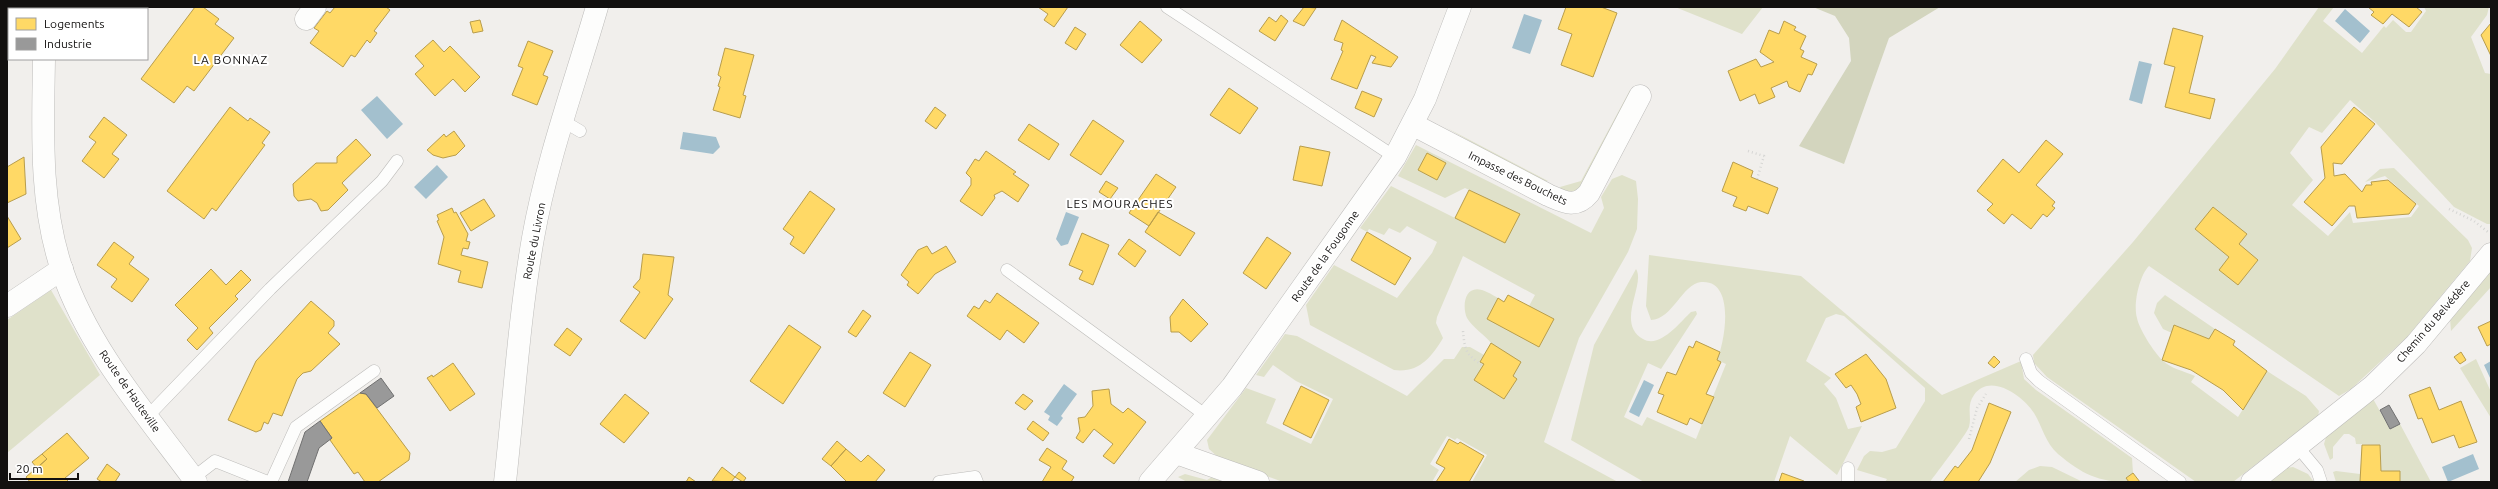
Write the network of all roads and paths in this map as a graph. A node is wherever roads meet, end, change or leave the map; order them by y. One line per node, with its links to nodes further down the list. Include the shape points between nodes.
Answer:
1 (598, 7): 30 (street, Route du Livron, via 572,126 533,237)
2 (1167, 7): 8 (lane)
3 (1460, 7): 6 (street, Route de la Fougonne, via 1425,99)
4 (44, 60): 14 (street, Route de Hauteville, via 42,150 49,208)
5 (1640, 96): 6 (street, Impasse des Bouchets, via 1589,193 1574,204 1568,204)
6 (1412, 124): 8 (street, Route de la Fougonne)
7 (1748, 151): 10 (path, via 1764,156)
8 (1395, 157): 23 (street, Route de la Fougonne)
9 (397, 161): 22 (lane, via 382,181 270,289)
10 (1757, 179)
11 (2449, 209): 12 (path, via 2474,220)
12 (2491, 235)
13 (2491, 254): 25 (street, Chemin du Belvédère, via 2416,344 2373,386)
14 (62, 269): 16 (street); 22 (street, Route de Hauteville, via 84,319 108,361)
15 (1007, 270): 23 (lane)
16 (7, 306)
17 (1463, 331): 19 (path, via 1464,347 1468,356)
18 (2026, 359): 36 (lane, via 2031,373 2044,385)
19 (1483, 366)
20 (374, 371): 29 (lane, via 296,427)
21 (1986, 394): 24 (path, via 1977,408)
22 (147, 417): 28 (street, Route de Hauteville)
23 (1208, 417): 26 (street, Route de la Fougonne)
24 (1969, 439)
25 (2297, 446): 37 (street, Chemin du Belvédère); 38 (lane, via 2317,470)
26 (1176, 453): 33 (street, Route de la Fougonne); 34 (street)
27 (1848, 468): 35 (lane)
28 (195, 480): 29 (lane, via 215,461)
29 (270, 482)
30 (505, 482)
31 (940, 482): 32 (lane, via 975,477)
32 (977, 482)
33 (1150, 482)
34 (1258, 482)
35 (1848, 482)
36 (2180, 482)
37 (2252, 482)
38 (2321, 482)

